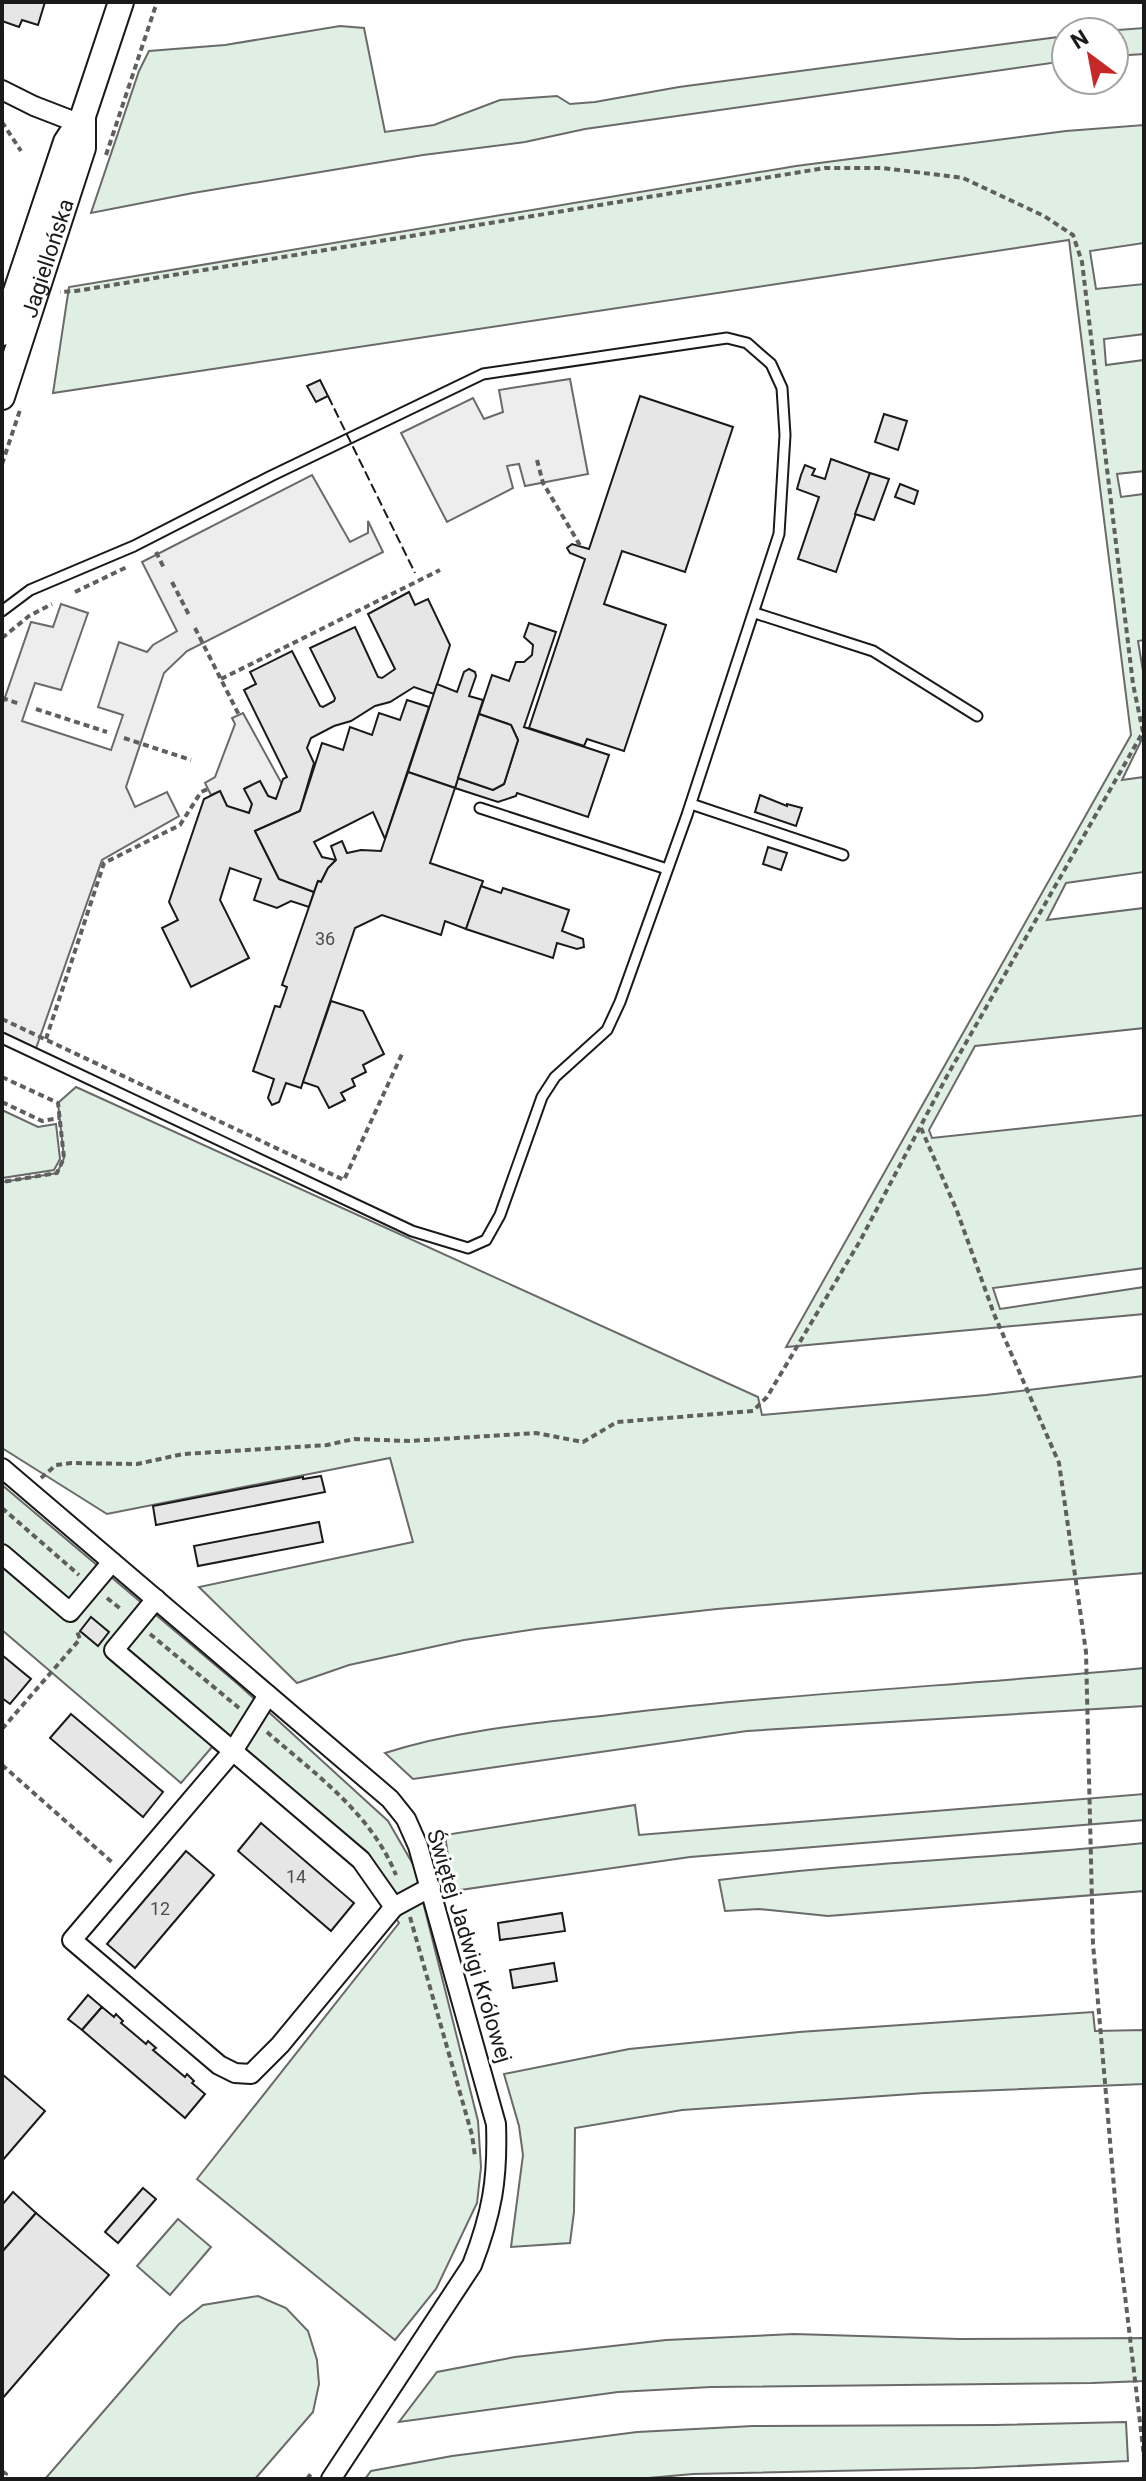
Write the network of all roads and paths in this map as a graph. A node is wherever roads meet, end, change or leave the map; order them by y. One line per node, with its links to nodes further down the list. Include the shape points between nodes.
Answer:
1 (121, 2): 3 (street, Jagiellońska)
2 (2, 90): 3 (street)
3 (80, 120): 7 (street, Jagiellońska, via 66,142); 9 (street, Jagiellońska, via 83,148)
4 (2, 122): 5 (path)
5 (21, 151)
6 (60, 292): 45 (path, via 825,168 883,168 963,178 1073,235 1082,262 1143,732)
7 (6, 310): 8 (street, Jagiellońska)
8 (2, 333)
9 (4, 384)
10 (537, 460): 11 (path, via 543,483)
11 (581, 547)
12 (150, 555): 14 (path, via 156,552)
13 (131, 565): 17 (path)
14 (164, 568)
15 (440, 570): 24 (path)
16 (172, 582): 21 (path)
17 (75, 592)
18 (52, 604): 23 (path)
19 (2, 611): 20 (lane, via 30,590 134,546 483,374 727,338 747,343 771,364 782,388 779,534)
20 (755, 613): 29 (lane, via 873,651); 34 (lane)
21 (189, 615)
22 (195, 628): 24 (path)
23 (2, 638)
24 (221, 679): 28 (path)
25 (2, 698): 26 (path)
26 (20, 704)
27 (36, 709): 30 (path)
28 (239, 715)
29 (977, 716)
30 (107, 732)
31 (124, 738): 32 (path)
32 (191, 760)
33 (208, 789): 40 (path, via 180,825 104,863)
34 (691, 804): 36 (lane); 37 (lane)
35 (480, 808): 37 (lane)
36 (843, 855)
37 (667, 869): 39 (lane, via 607,1030 555,1077 542,1097 500,1215 486,1240 468,1248 412,1231)
38 (2, 1019): 40 (path)
39 (2, 1038)
40 (46, 1039): 41 (path, via 344,1180)
41 (402, 1054)
42 (2, 1077): 44 (path, via 58,1103)
43 (2, 1102): 44 (path, via 42,1121)
44 (59, 1118): 46 (path, via 64,1158 57,1173)
45 (921, 1128): 48 (path, via 860,1241 767,1397 753,1411 617,1422 583,1442 536,1433 354,1439 183,1454 137,1464 71,1463 56,1465); 60 (path, via 1059,1463 1086,1652 1093,1944)
46 (2, 1182)
47 (2, 1468): 48 (street, Świętej Jadwigi Królowej)
48 (28, 1490): 50 (street, Świętej Jadwigi Królowej)
49 (2, 1554): 52 (street)
50 (112, 1562): 51 (street, Świętej Jadwigi Królowej); 52 (street)
51 (156, 1599): 53 (street, Świętej Jadwigi Królowej); 55 (street, via 114,1650)
52 (70, 1612): 54 (path, via 80,1639)
53 (268, 1695): 55 (street); 58 (street, Świętej Jadwigi Królowej, via 390,1799 406,1819)
54 (2, 1729)
55 (233, 1751): 57 (street); 59 (street, via 361,1860)
56 (2, 1765): 57 (path)
57 (127, 1876): 59 (street, via 72,1940 235,2073 251,2074 280,2045)
58 (431, 1887): 59 (street); 63 (street, Świętej Jadwigi Królowej, via 496,2124 494,2196 472,2265)
59 (394, 1907)
60 (1144, 2456)
61 (2, 2471): 62 (path)
62 (2, 2478)
63 (331, 2479)

